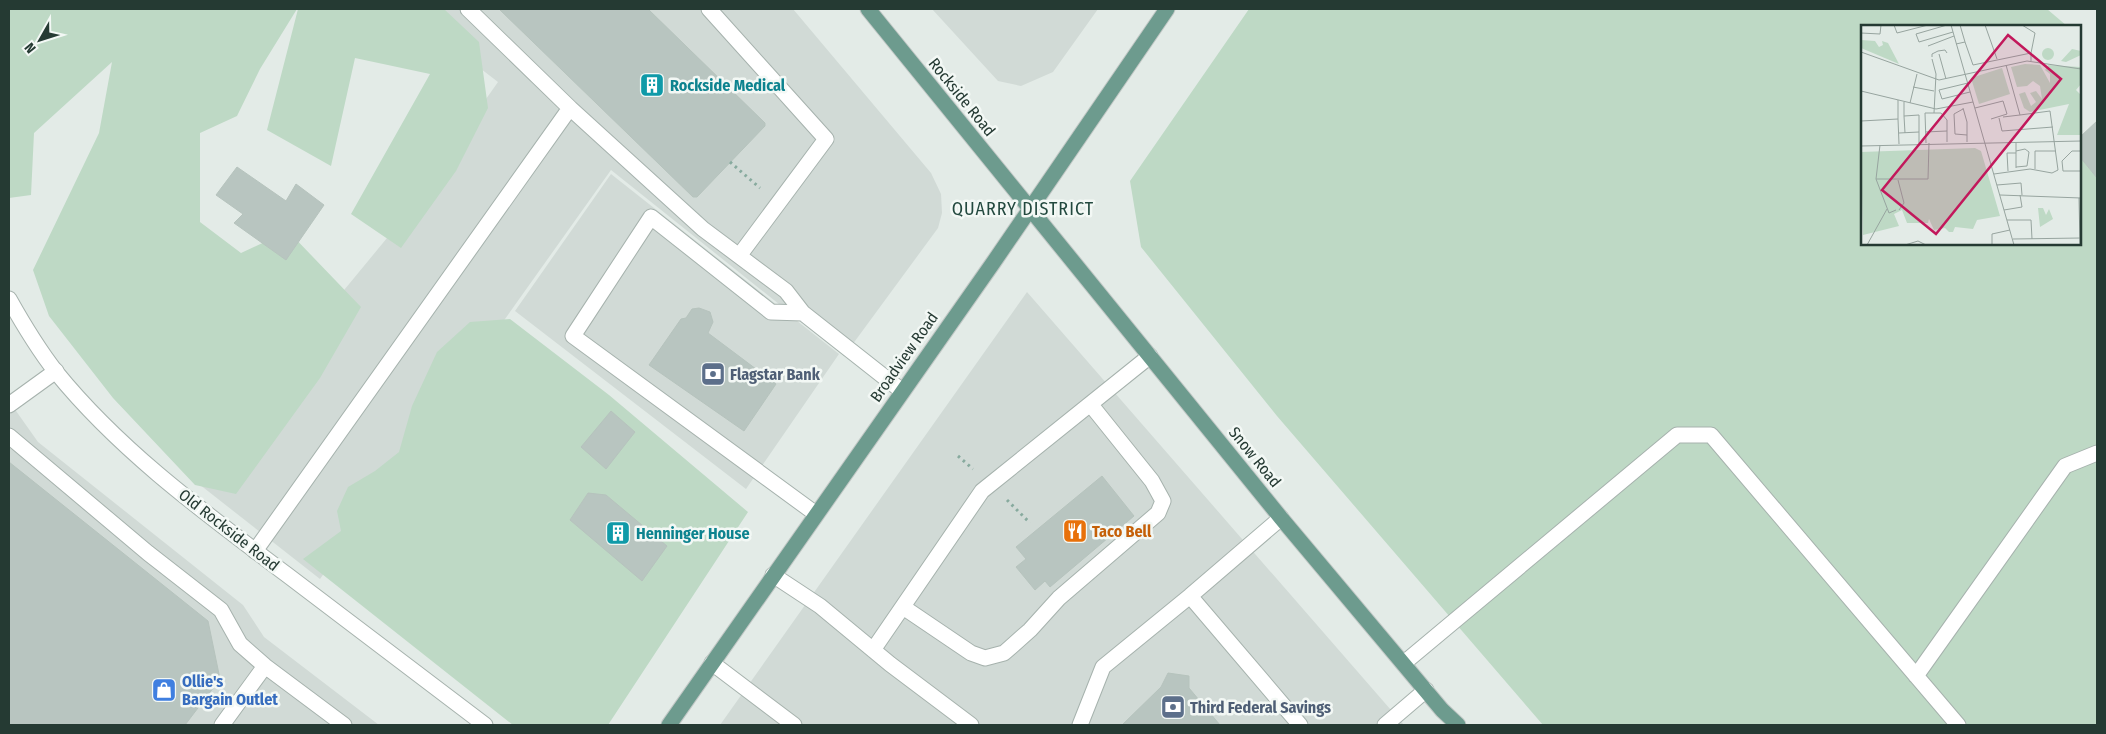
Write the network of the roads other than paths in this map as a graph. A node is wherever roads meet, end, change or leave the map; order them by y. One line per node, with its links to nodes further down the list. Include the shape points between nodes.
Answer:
1 (468, 9): 5 (street)
2 (709, 9): 7 (street, via 826,139)
3 (868, 9): 6 (main road, Rockside Road)
4 (1168, 9): 6 (main road, Broadview Road)
5 (570, 108): 7 (street, via 703,229); 19 (street)
6 (1030, 207): 10 (main road, Snow Road); 12 (main road, Broadview Road)
7 (739, 256): 9 (street, via 786,291)
8 (9, 299): 11 (street, Old Rockside Road)
9 (803, 313): 12 (street); 17 (street, via 771,312 652,217 573,336)
10 (1150, 356): 13 (street); 18 (main road, Snow Road)
11 (56, 371): 14 (street); 19 (street, Old Rockside Road, via 128,448)
12 (902, 391): 17 (main road, Broadview Road)
13 (1091, 404): 22 (street, via 982,491); 22 (street, via 1152,481 1163,500 1158,514 1059,598 1004,653 985,658 971,653)
14 (9, 405)
15 (9, 436): 26 (street, via 221,610 240,644)
16 (2097, 453): 27 (street, via 2065,466)
17 (816, 514): 20 (main road, Broadview Road)
18 (1281, 518): 21 (street); 25 (main road, Snow Road)
19 (255, 551): 31 (street, Old Rockside Road)
20 (773, 575): 23 (street, via 820,606); 24 (main road, Broadview Road)
21 (1190, 596): 35 (street, via 1103,667); 36 (street)
22 (903, 607): 23 (street)
23 (873, 650): 34 (street)
24 (712, 663): 32 (main road, Broadview Road); 33 (street)
25 (1404, 663): 27 (street, via 1677,434 1711,435); 28 (main road, Snow Road)
26 (265, 666): 29 (street); 30 (street)
27 (1916, 676): 39 (street)
28 (1426, 690): 37 (street); 38 (main road, Snow Road)
29 (222, 725)
30 (344, 725)
31 (485, 725)
32 (669, 725)
33 (794, 725)
34 (971, 725)
35 (1080, 725)
36 (1300, 725)
37 (1385, 725)
38 (1458, 725)
39 (1958, 725)

